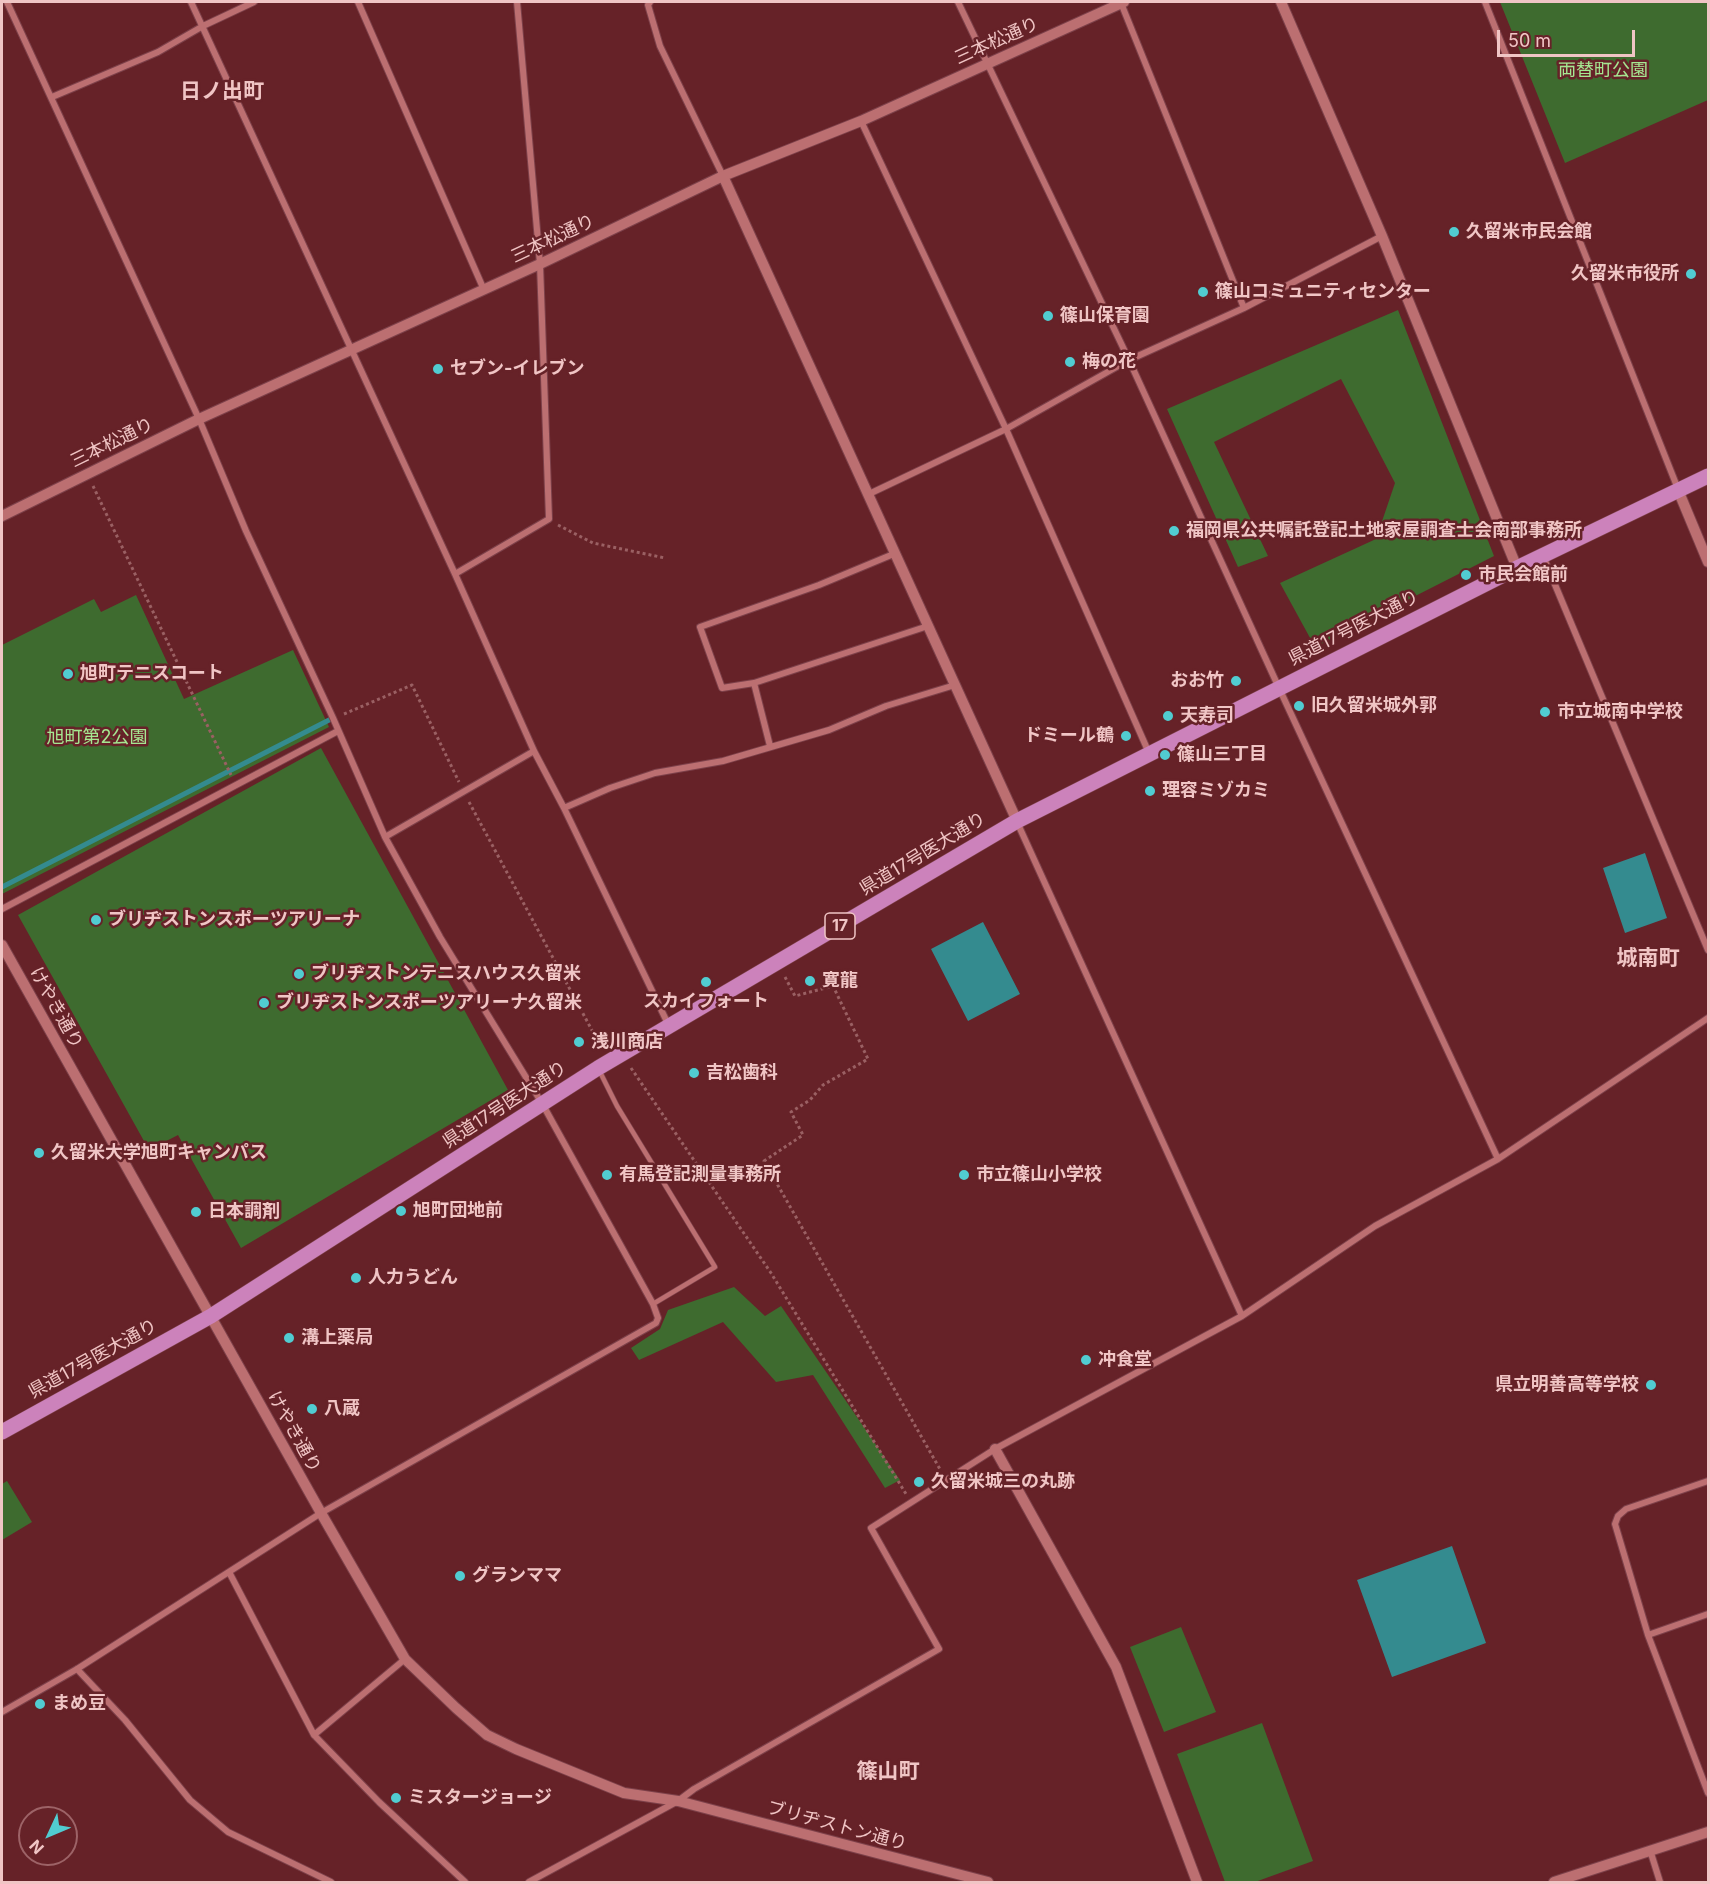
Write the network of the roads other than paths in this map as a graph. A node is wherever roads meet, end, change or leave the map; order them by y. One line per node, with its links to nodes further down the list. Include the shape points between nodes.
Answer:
1 (7, 2): 13 (street)
2 (191, 2): 11 (street)
3 (254, 2): 11 (street)
4 (358, 2): 18 (street)
5 (517, 2): 17 (street)
6 (650, 2): 15 (street, via 660,46)
7 (958, 2): 12 (street)
8 (1122, 2): 12 (street, 三本松通り); 19 (street)
9 (1281, 2): 16 (street)
10 (1485, 2): 25 (street)
11 (202, 26): 13 (street, via 158,52); 20 (street)
12 (987, 64): 14 (street, 三本松通り); 21 (street)
13 (52, 97): 22 (street)
14 (861, 121): 15 (street, 三本松通り); 23 (street)
15 (723, 176): 17 (street, 三本松通り); 26 (street)
16 (1382, 236): 19 (street); 31 (street)
17 (540, 264): 18 (street, 三本松通り); 32 (street, via 549,519)
18 (484, 290): 20 (street, 三本松通り)
19 (1244, 308): 21 (street)
20 (351, 349): 22 (street, 三本松通り); 32 (street)
21 (1130, 360): 23 (street); 36 (street)
22 (199, 419): 27 (street, 三本松通り); 37 (street)
23 (1006, 429): 26 (street); 40 (street)
24 (1708, 476): 25 (main road, 県道17号医大通り / 17)
25 (1678, 490): 29 (main road, 県道17号医大通り / 17); 30 (street)
26 (869, 494): 28 (street)
27 (2, 516)
28 (896, 553): 33 (street); 34 (street, via 700,627 722,688)
29 (1543, 556): 31 (main road, 県道17号医大通り / 17); 46 (street)
30 (1708, 562)
31 (1517, 568): 36 (main road, 県道17号医大通り / 17)
32 (455, 574): 39 (street)
33 (928, 626): 34 (street); 35 (street)
34 (754, 683): 38 (street)
35 (955, 685): 38 (street, via 886,706 829,730); 42 (street)
36 (1279, 688): 40 (main road, 県道17号医大通り / 17); 51 (street)
37 (338, 731): 43 (street); 44 (street)
38 (770, 746): 41 (street, via 723,761 655,773)
39 (534, 752): 41 (street); 43 (street)
40 (1149, 755): 42 (main road, 県道17号医大通り / 17)
41 (564, 808): 48 (street)
42 (1017, 821): 48 (main road, 県道17号医大通り / 17); 54 (street)
43 (385, 837): 50 (street, via 440,937)
44 (2, 909)
45 (2, 945): 53 (street, けやき通り)
46 (1708, 950)
47 (1708, 1018): 51 (street)
48 (669, 1026): 49 (main road, 県道17号医大通り / 17)
49 (604, 1065): 50 (main road, 県道17号医大通り / 17); 52 (lane, via 617,1106 715,1267)
50 (543, 1105): 52 (street); 53 (main road, 県道17号医大通り / 17)
51 (1498, 1158): 54 (street, via 1375,1226)
52 (653, 1304): 58 (street, via 658,1313 656,1323)
53 (211, 1316): 55 (main road, 県道17号医大通り / 17); 58 (street, けやき通り)
54 (1242, 1316): 56 (street)
55 (2, 1432)
56 (995, 1449): 67 (street, via 871,1528 939,1649); 74 (street, via 1116,1667)
57 (1708, 1481): 61 (street, via 1626,1509 1618,1516 1615,1524)
58 (321, 1513): 59 (street); 62 (street, けやき通り)
59 (229, 1572): 63 (street); 65 (street)
60 (1708, 1614): 61 (street)
61 (1648, 1635): 66 (street)
62 (405, 1659): 65 (street); 67 (street, けやき通り, via 487,1735 624,1793)
63 (77, 1669): 64 (street); 70 (street, via 125,1720 190,1800 228,1832)
64 (2, 1713)
65 (314, 1735): 71 (street)
66 (1708, 1793)
67 (678, 1801): 72 (street); 73 (street, ブリヂストン通り)
68 (1708, 1832): 69 (street)
69 (1650, 1850): 75 (street); 76 (street)
70 (332, 1882)
71 (465, 1882)
72 (529, 1882)
73 (988, 1882)
74 (1197, 1882)
75 (1554, 1882)
76 (1660, 1882)

